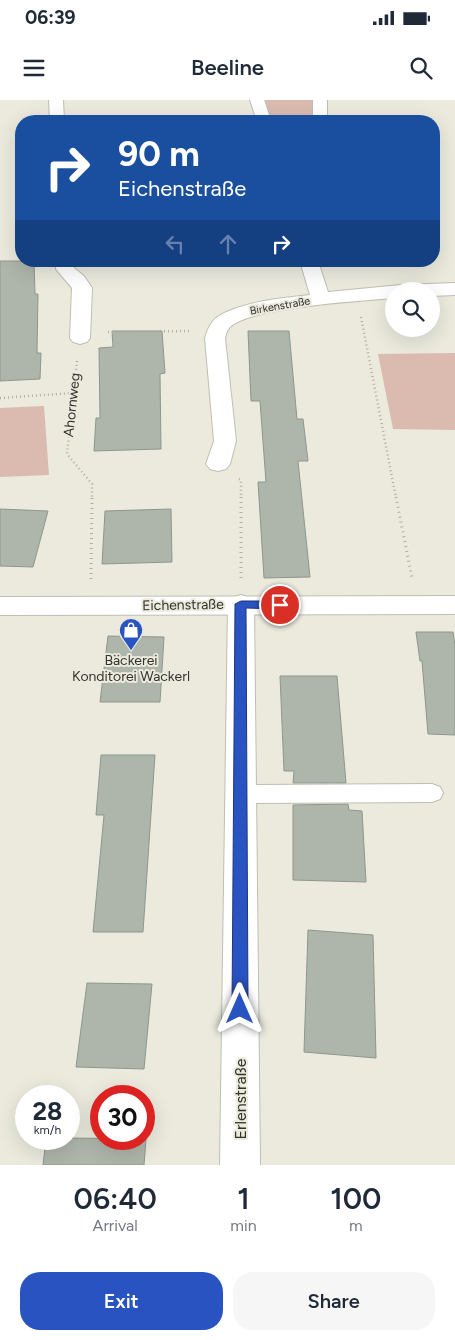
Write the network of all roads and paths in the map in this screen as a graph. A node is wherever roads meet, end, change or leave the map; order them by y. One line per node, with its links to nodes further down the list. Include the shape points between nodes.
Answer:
1 (56, 100): 4 (street)
2 (257, 100): 5 (street)
3 (320, 100): 6 (street)
4 (57, 115)
5 (262, 115)
6 (320, 115)
7 (65, 267): 15 (street, via 82,288)
8 (311, 267): 13 (street)
9 (455, 289): 10 (street)
10 (440, 290)
11 (385, 293): 12 (street, Birkenstraße)
12 (351, 296): 13 (street, Birkenstraße); 22 (path, via 359,308)
13 (321, 299): 14 (street, Birkenstraße, via 244,313 225,321)
14 (216, 333): 15 (path); 18 (street, via 225,441)
15 (80, 335): 16 (path, Ahornweg)
16 (73, 393): 17 (path); 21 (path, Ahornweg, via 66,454 92,484)
17 (0, 398)
18 (218, 464): 19 (path, via 241,480)
19 (241, 604): 21 (street, Eichenstraße); 22 (street, Eichenstraße); 25 (street, Erlenstraße)
20 (0, 606): 21 (street, Eichenstraße)
21 (90, 606)
22 (417, 606): 23 (street, Eichenstraße)
23 (455, 606)
24 (432, 793): 25 (lane)
25 (240, 794): 26 (street, Erlenstraße)
26 (240, 1165)

